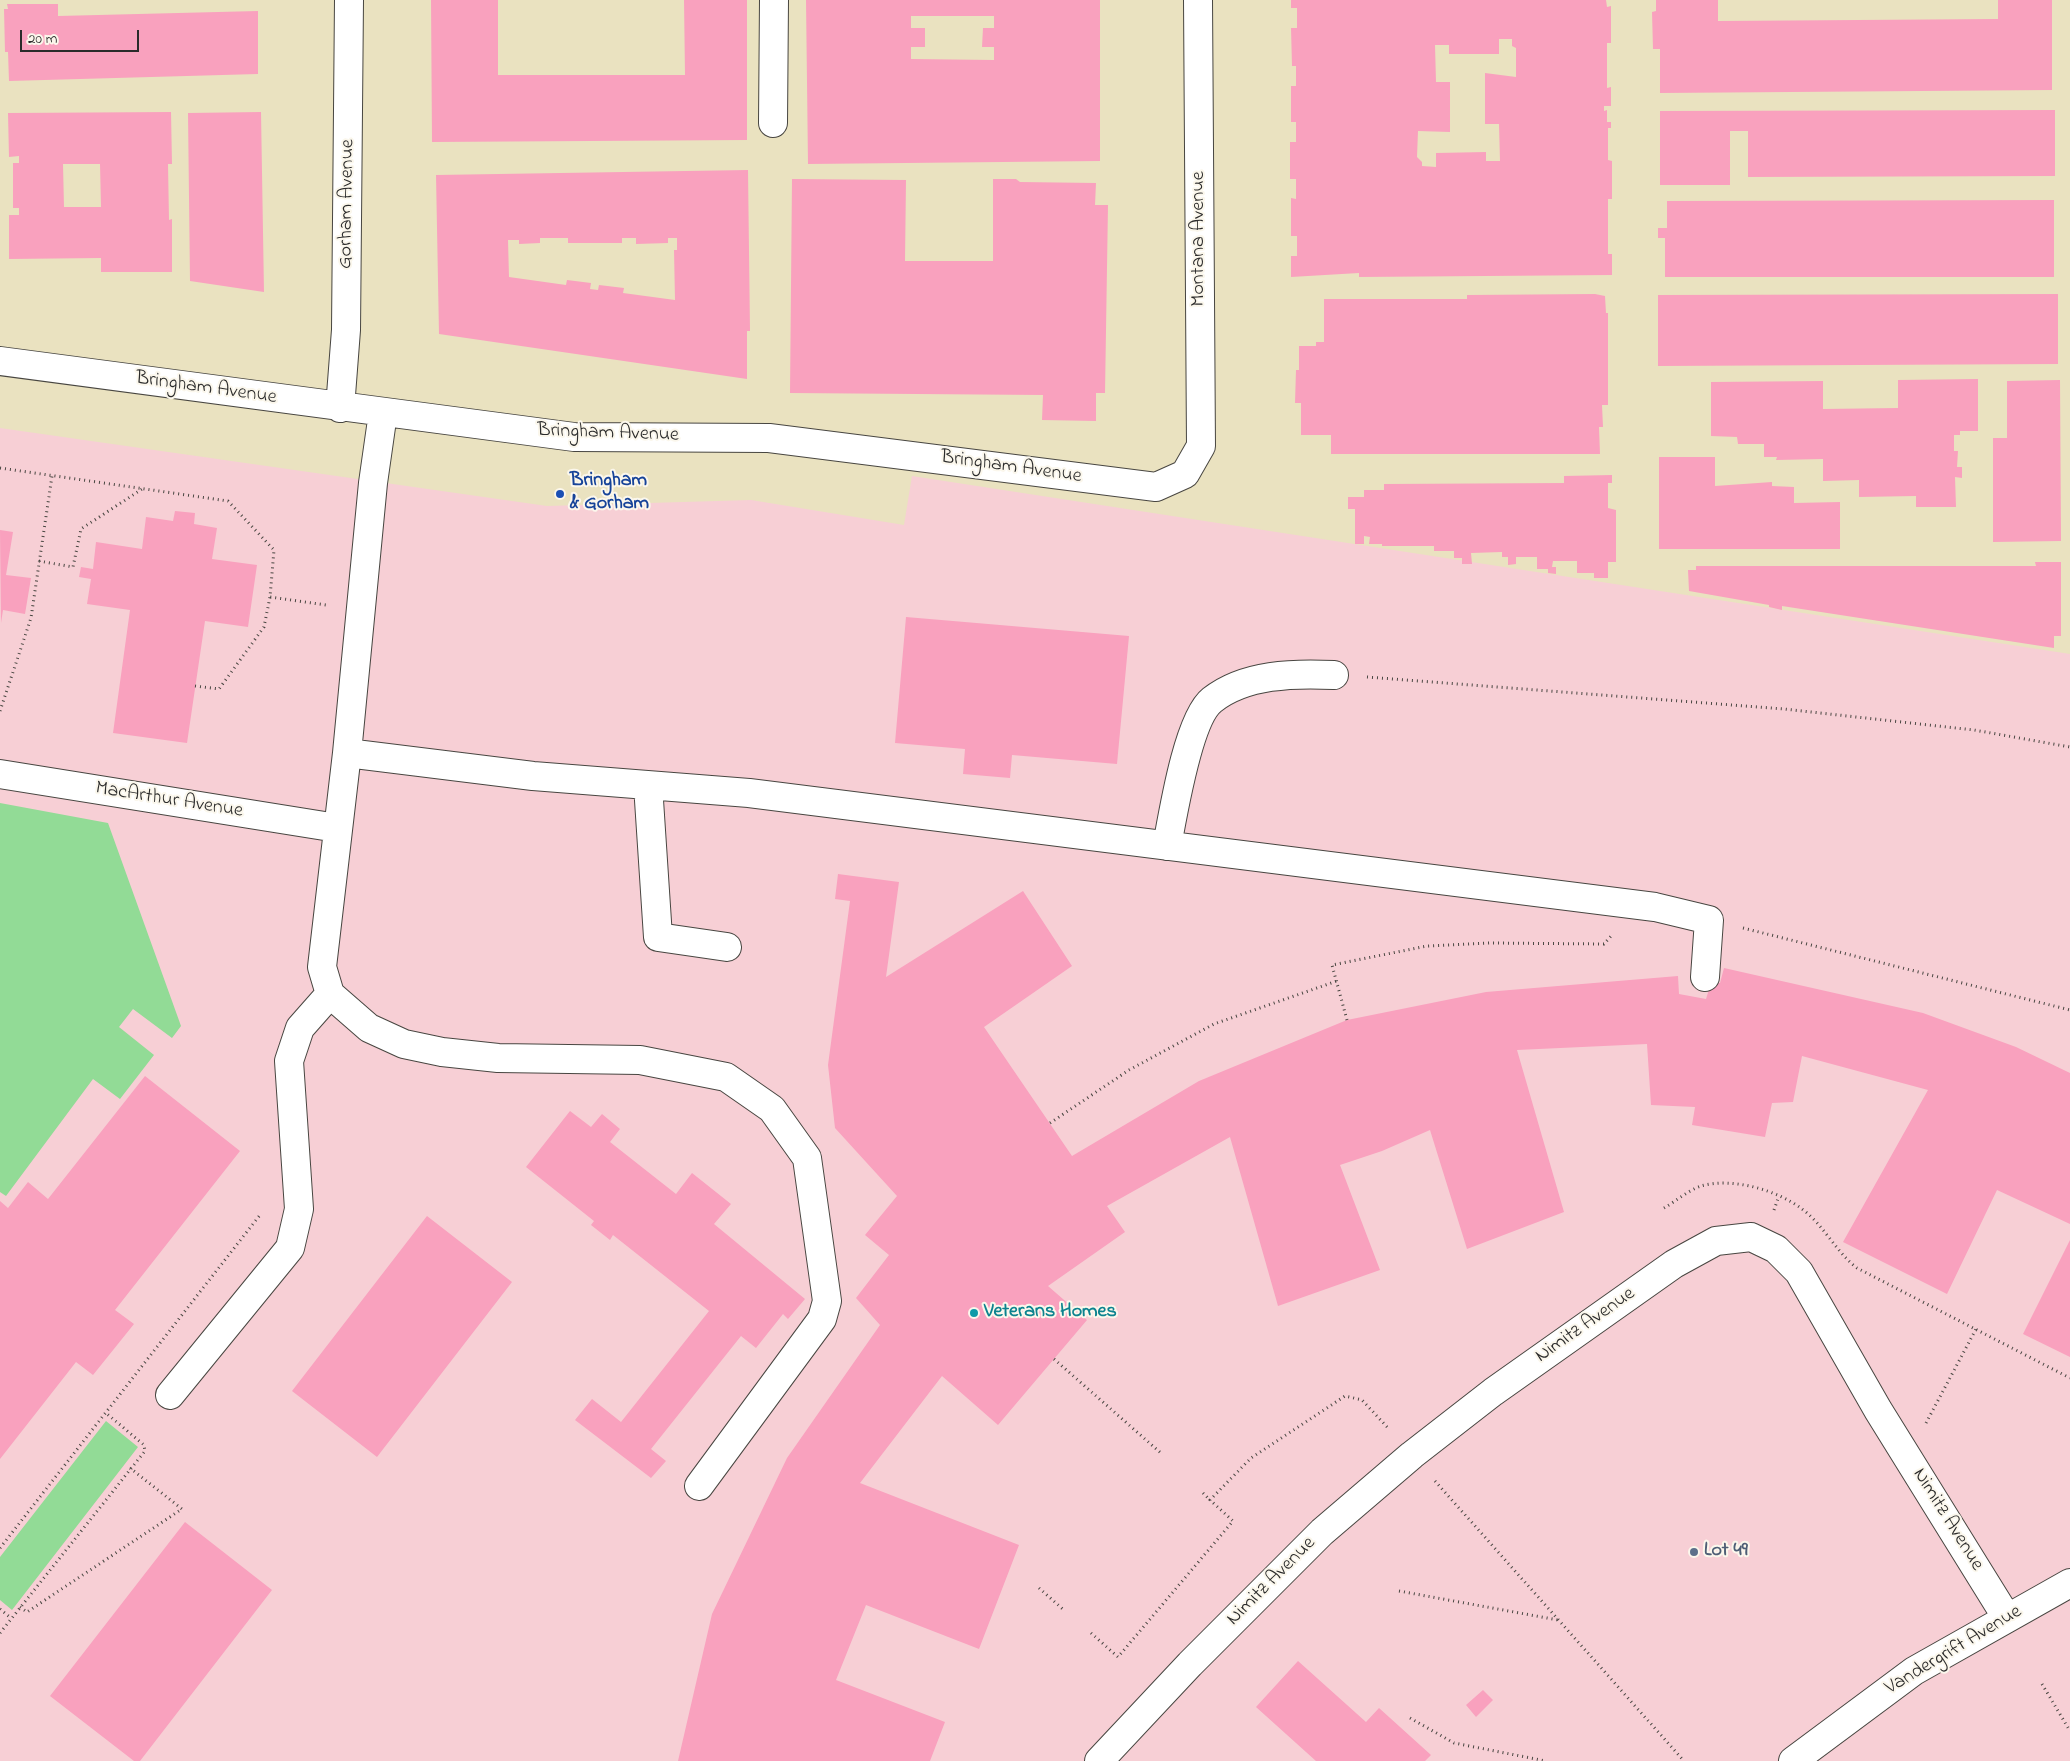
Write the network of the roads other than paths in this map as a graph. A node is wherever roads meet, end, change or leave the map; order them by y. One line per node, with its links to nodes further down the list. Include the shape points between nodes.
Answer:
1 (349, 0): 6 (street, Gorham Avenue, via 346,330)
2 (774, 0): 4 (street)
3 (1198, 0): 8 (street, Montana Avenue, via 1201,446)
4 (773, 123)
5 (0, 361): 6 (street, Bringham Avenue)
6 (340, 408): 7 (street, Bringham Avenue)
7 (383, 413): 8 (street, Bringham Avenue, via 574,437 769,438 1156,487); 10 (street, via 372,483)
8 (1185, 474)
9 (1334, 675): 14 (street, via 1292,673 1238,686 1211,701 1198,721 1181,776)
10 (347, 753): 12 (street, via 533,776); 13 (street)
11 (0, 774): 13 (street, MacArthur Avenue)
12 (648, 785): 14 (street, via 749,793); 15 (street, via 658,937)
13 (337, 828): 17 (street, via 322,967)
14 (1167, 846): 16 (street, via 1655,907 1709,920)
15 (727, 947)
16 (1705, 977)
17 (330, 994): 18 (street, via 300,1028 289,1061 299,1209 290,1248); 19 (street, via 369,1028 404,1044 498,1058 640,1060 726,1076 772,1109 808,1158 827,1301 822,1319)
18 (170, 1395)
19 (699, 1486)
20 (2070, 1583): 21 (street, Vandergrift Avenue)
21 (2007, 1618): 22 (street, Nimitz Avenue, via 1878,1410 1799,1272 1776,1249 1751,1237 1716,1240 1674,1264 1493,1392 1412,1455 1322,1532); 23 (street, Vandergrift Avenue, via 1914,1671)
22 (1099, 1761)
23 (1793, 1761)

